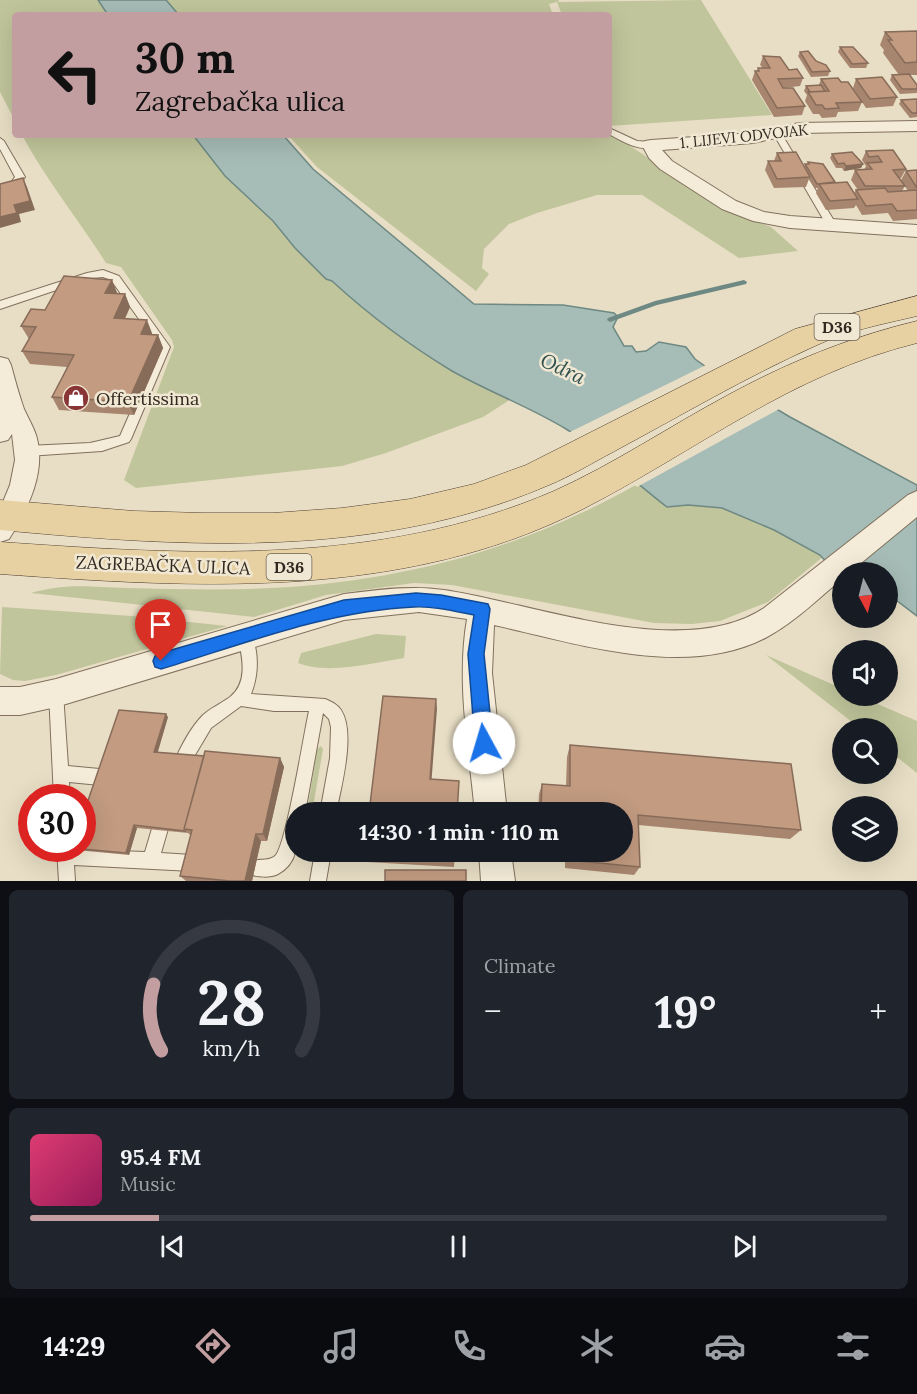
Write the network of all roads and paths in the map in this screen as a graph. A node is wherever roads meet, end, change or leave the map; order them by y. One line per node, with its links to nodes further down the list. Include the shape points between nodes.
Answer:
1 (915, 129): 3 (street, 1. LIJEVI ODVOJAK, via 799,128)
2 (612, 132): 5 (lane, via 635,144)
3 (777, 132): 5 (street, 1. LIJEVI ODVOJAK, via 753,138); 7 (lane)
4 (0, 141): 6 (lane, via 20,177 12,186)
5 (651, 145): 7 (street, 1. LIJEVI ODVOJAK, via 666,165 729,205 759,217)
6 (0, 190)
7 (831, 224): 8 (street, 1. LIJEVI ODVOJAK)
8 (917, 231)
9 (0, 305): 15 (lane, via 91,275 110,275 165,347 125,439 103,447)
10 (917, 306): 17 (main road, D36, via 806,337 538,475 500,492 455,505 398,516 304,525 186,528)
11 (917, 332): 18 (main road, ZAGREBAČKA ULICA / D36, via 874,342 790,377 569,499 463,540 397,556 335,564 217,569)
12 (0, 365): 13 (street)
13 (12, 409): 14 (street); 15 (street)
14 (0, 433)
15 (27, 452): 17 (street, via 22,484)
16 (917, 502): 19 (street, via 776,616 749,632 720,641 658,643)
17 (4, 520)
18 (0, 558)
19 (482, 609): 20 (street, via 416,600 376,603 344,607); 30 (street, via 477,673)
20 (244, 636): 21 (street); 22 (lane, via 251,665)
21 (56, 693): 23 (street, via 20,702); 25 (lane)
22 (239, 699): 24 (lane); 33 (lane, via 206,723 190,748 170,790)
23 (0, 701)
24 (317, 706): 28 (lane); 29 (lane, via 331,709 339,725)
25 (61, 773): 26 (lane); 27 (lane)
26 (127, 780)
27 (61, 784)
28 (299, 802)
29 (330, 802)
30 (490, 802)
31 (96, 855): 33 (lane)
32 (285, 859): 38 (lane, via 272,868)
33 (151, 861): 37 (lane)
34 (66, 862): 39 (lane)
35 (321, 862): 40 (lane)
36 (496, 862): 41 (street)
37 (192, 863)
38 (255, 868)
39 (67, 881)
40 (318, 881)
41 (498, 881)

